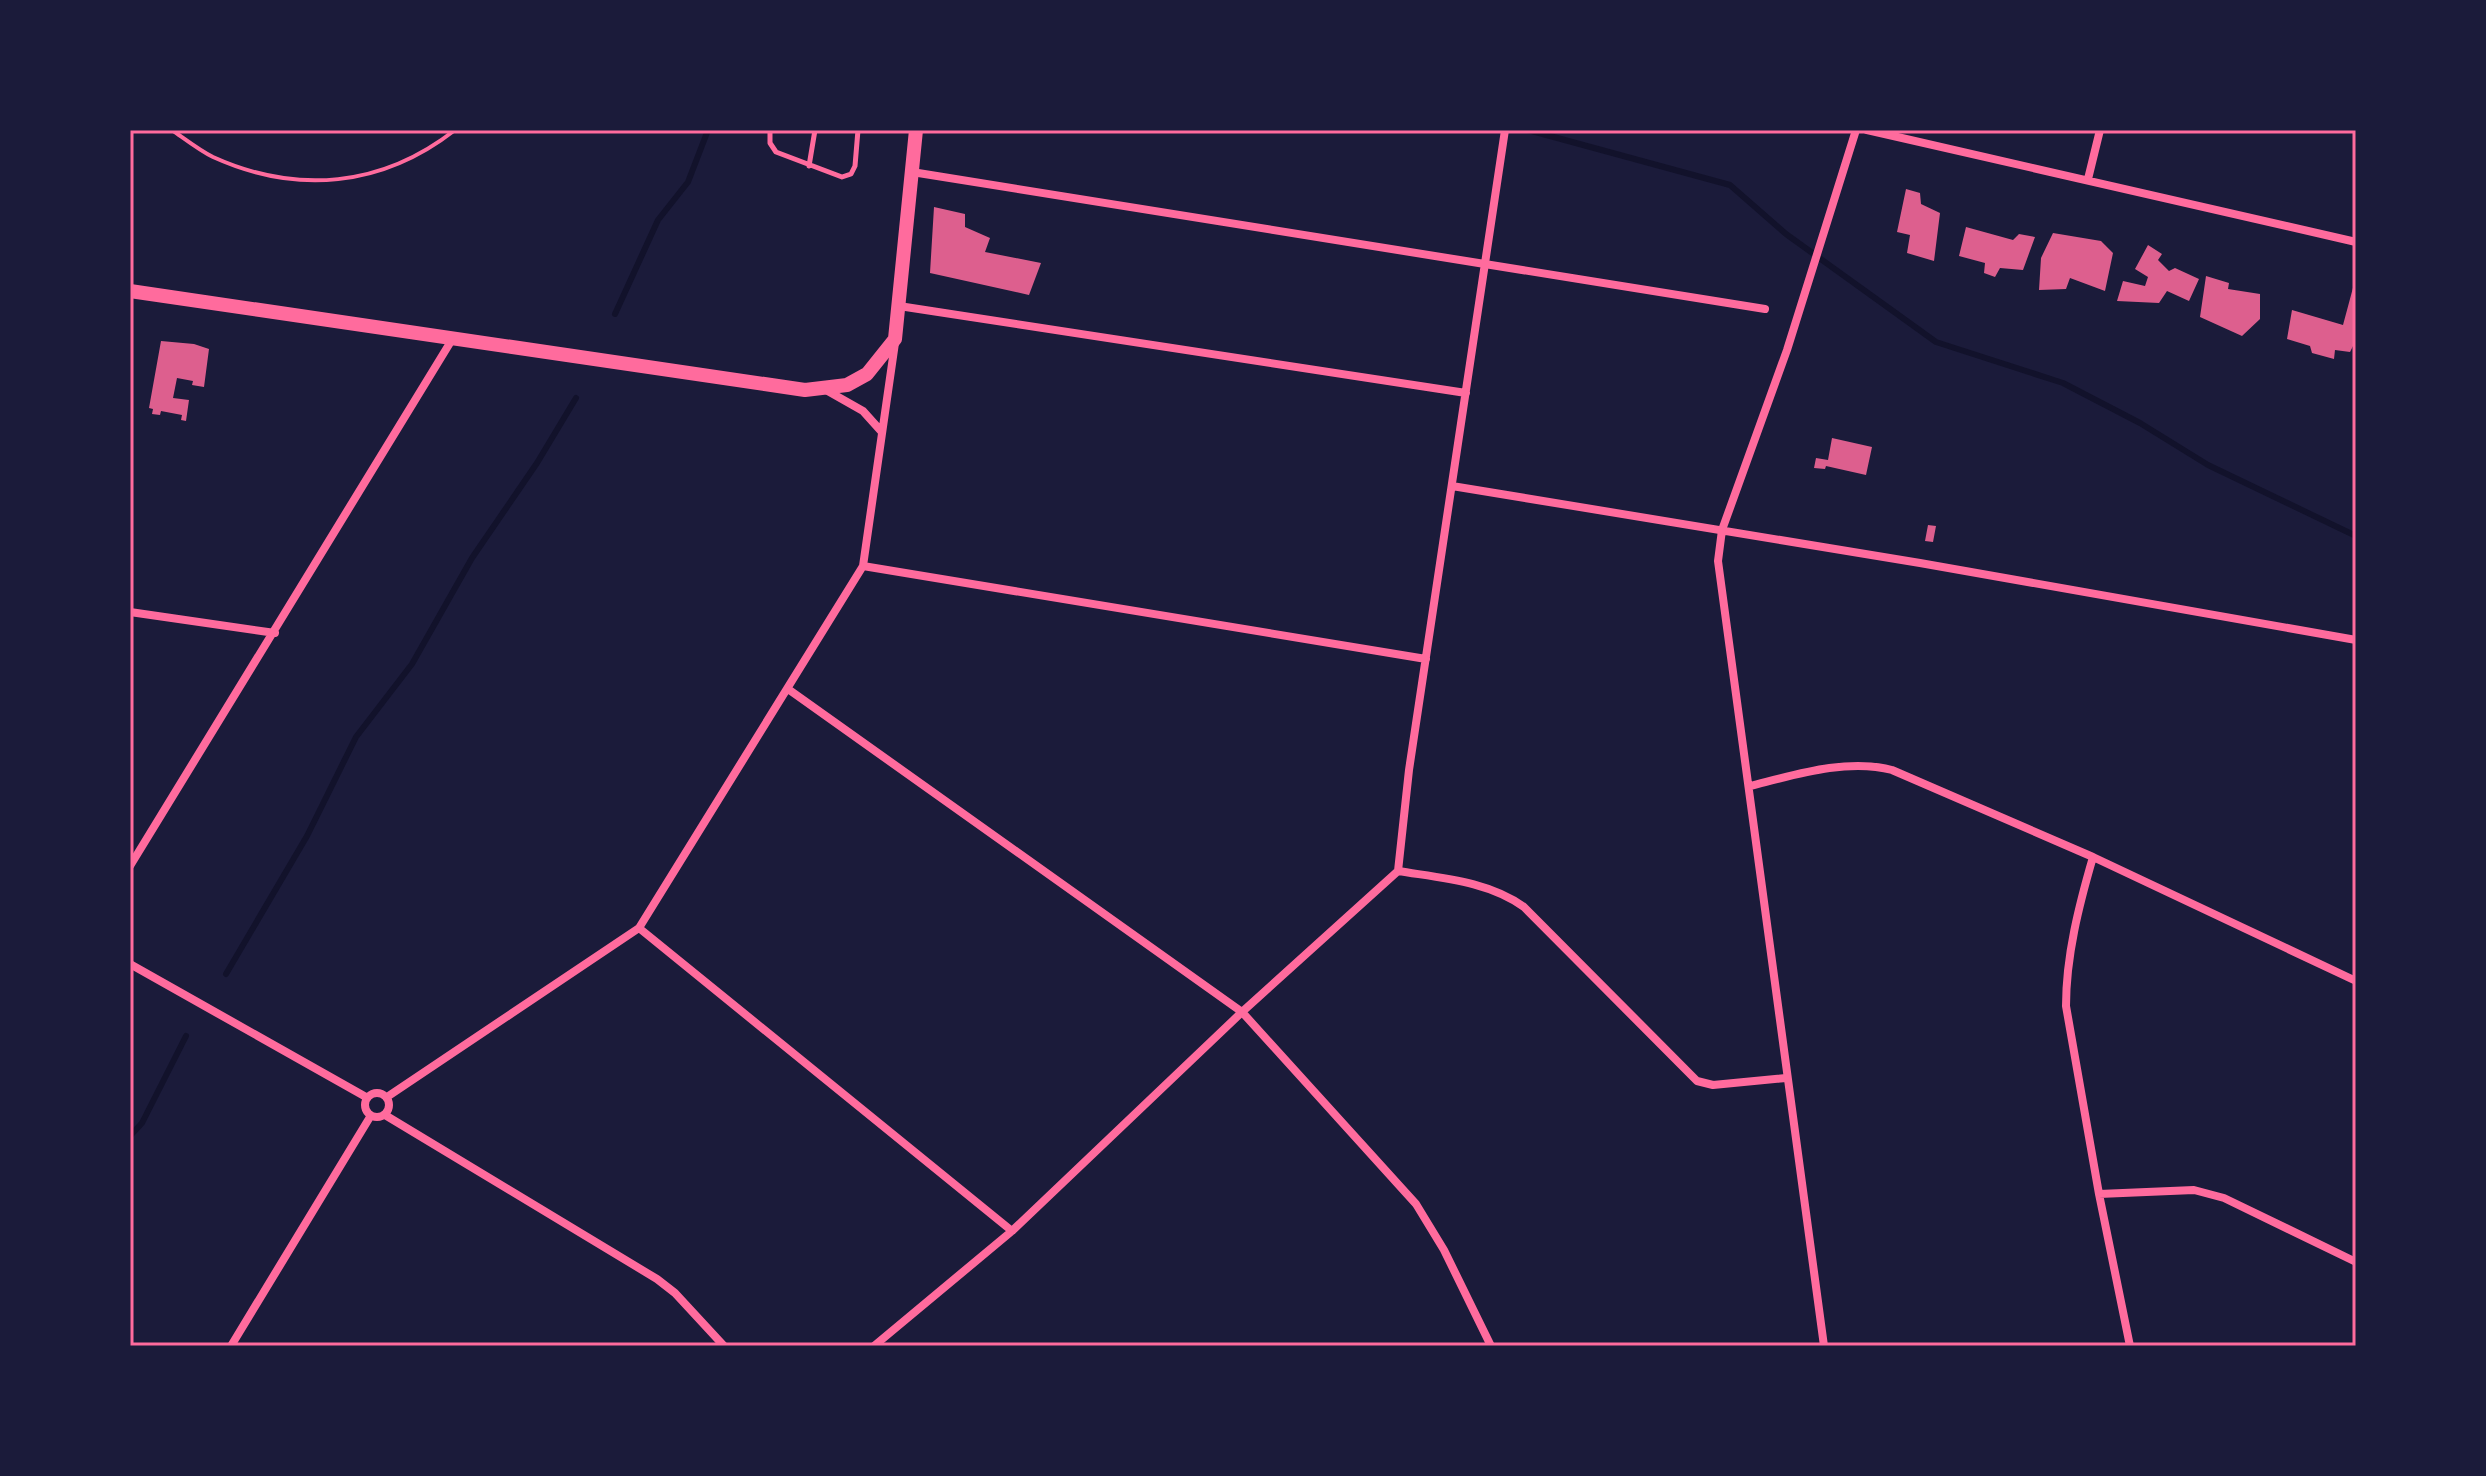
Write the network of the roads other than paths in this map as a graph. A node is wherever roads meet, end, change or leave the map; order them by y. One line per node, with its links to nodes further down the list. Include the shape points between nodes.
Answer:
1 (770, 130): 9 (lane, via 776,152)
2 (815, 130): 9 (lane)
3 (858, 130): 9 (lane, via 851,174 842,177)
4 (916, 130): 10 (main road)
5 (1505, 130): 15 (street)
6 (1856, 130): 25 (street, via 1787,350)
7 (1867, 130): 12 (street)
8 (2100, 130): 12 (street)
9 (809, 166)
10 (912, 172): 15 (street); 17 (main road)
11 (130, 179): 13 (lane)
12 (2088, 179): 14 (street)
13 (130, 202)
14 (2356, 242)
15 (1486, 266): 18 (street); 22 (street)
16 (130, 291): 19 (main road)
17 (899, 306): 20 (main road); 22 (street)
18 (1765, 309)
19 (453, 338): 21 (main road); 28 (street)
20 (895, 339): 21 (main road, via 867,374); 23 (street)
21 (826, 390): 23 (street, via 863,411)
22 (1466, 393): 24 (street)
23 (881, 432): 26 (street)
24 (1452, 486): 25 (street); 30 (street)
25 (1722, 530): 29 (street); 32 (street, via 1721,593)
26 (863, 566): 30 (street); 31 (street)
27 (130, 612): 28 (street)
28 (275, 633): 34 (street)
29 (2356, 640)
30 (1426, 659): 35 (street)
31 (788, 689): 36 (street); 39 (street)
32 (1750, 786): 33 (street, via 1841,767 1878,766); 40 (street)
33 (2093, 857): 38 (street); 45 (street, via 2078,911 2066,1006)
34 (130, 866)
35 (1398, 871): 39 (street); 40 (street, via 1511,897 1697,1081 1713,1085)
36 (639, 928): 42 (street); 46 (street)
37 (130, 964): 41 (street)
38 (2356, 981)
39 (1242, 1012): 46 (street); 51 (street, via 1416,1204)
40 (1786, 1078): 52 (street)
41 (366, 1097): 42 (street, via 374,1092); 44 (street, via 364,1108)
42 (387, 1097): 43 (street)
43 (385, 1115): 44 (street); 49 (street, via 650,1274)
44 (370, 1117): 48 (street)
45 (2099, 1194): 47 (street, via 2194,1190 2224,1198); 53 (street)
46 (1012, 1231): 50 (street)
47 (2356, 1262)
48 (231, 1346)
49 (724, 1346)
50 (874, 1346)
51 (1491, 1346)
52 (1824, 1346)
53 (2130, 1346)

